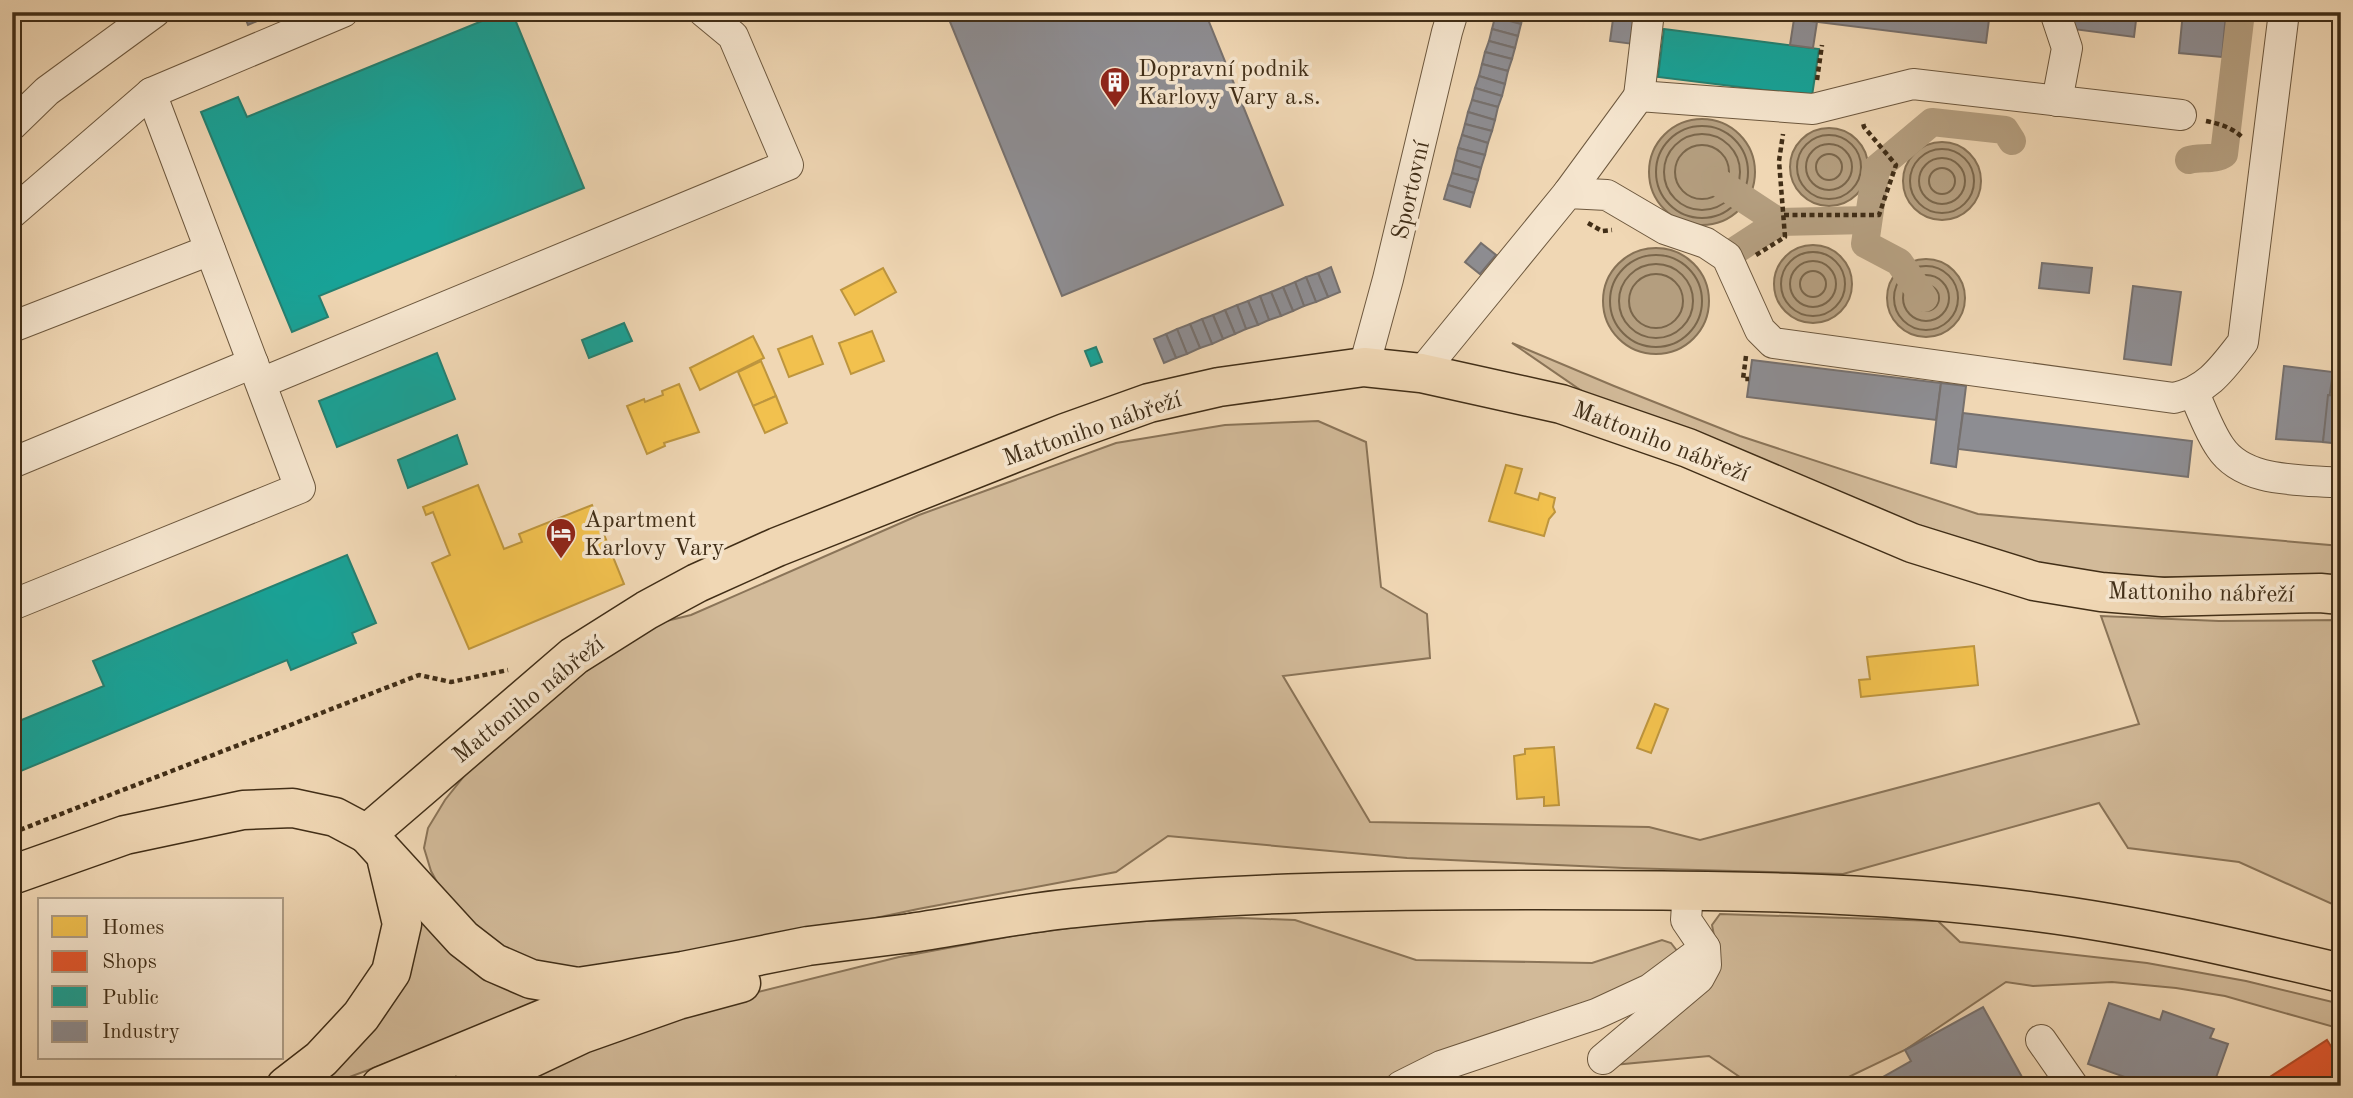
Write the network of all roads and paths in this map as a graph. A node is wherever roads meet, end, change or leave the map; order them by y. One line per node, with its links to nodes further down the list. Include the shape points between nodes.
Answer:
1 (155, 12): 15 (street, via 47,91)
2 (343, 12): 9 (street)
3 (704, 12): 27 (street, via 733,36 788,165)
4 (1453, 12): 26 (street, Sportovní)
5 (1650, 12): 10 (street)
6 (2055, 12): 12 (street, via 2067,48)
7 (2284, 12): 16 (street)
8 (1822, 45): 13 (path, via 1815,96)
9 (151, 93): 18 (street); 22 (street)
10 (1639, 96): 13 (street); 17 (street)
11 (1857, 98): 12 (street, via 1913,83); 13 (street); 19 (path, via 1864,127 1896,165 1879,215)
12 (2057, 101): 14 (street)
13 (1802, 108): 19 (path, via 1790,117 1781,143)
14 (2181, 116): 16 (path, via 2235,131)
15 (12, 125)
16 (2266, 161): 30 (street, via 2243,342 2221,370)
17 (1568, 193): 23 (street, via 1607,195 1665,229 1706,243 1727,257); 28 (street)
18 (12, 213)
19 (1784, 215): 23 (path, via 1786,237 1746,261 1749,269)
20 (1585, 222): 21 (path, via 1602,231)
21 (1623, 229)
22 (210, 250): 24 (street); 27 (street)
23 (1737, 274): 30 (street, via 1760,330 1773,343 2174,398)
24 (12, 327)
25 (1744, 346): 29 (path, via 1744,379)
26 (1364, 367): 28 (main road, Mattoniho nábřeží); 37 (main road, Mattoniho nábřeží, via 1219,387 1149,403 777,547 697,583 574,656)
27 (257, 373): 31 (street); 34 (street, via 300,488)
28 (1422, 373): 33 (main road, Mattoniho nábřeží, via 1561,404 1688,448 1912,543 2034,581 2163,597)
29 (1749, 379)
30 (2194, 393): 32 (street, via 2221,449 2239,466 2259,475)
31 (12, 463)
32 (2341, 483)
33 (2341, 595)
34 (12, 605)
35 (520, 668): 36 (path, via 452,682 419,675)
36 (12, 833)
37 (376, 845): 38 (main road, via 335,817 293,808 243,810 125,835); 43 (main road, via 463,939 494,963 531,979 578,987); 47 (main road, via 402,924 391,972 321,1059)
38 (12, 875)
39 (1688, 890): 40 (main road, via 1249,894 1073,908); 41 (street, via 1686,920); 42 (main road, via 1791,892 2036,912 2174,934)
40 (911, 933): 43 (main road, via 808,946); 49 (main road, via 678,1000 582,1034)
41 (1705, 948): 46 (street, via 1706,965 1699,978); 50 (street, via 1650,989 1596,1014 1441,1066)
42 (2325, 969): 44 (main road)
43 (683, 971): 48 (main road, via 589,1000)
44 (2341, 987)
45 (2041, 1040): 51 (street)
46 (1603, 1059)
47 (286, 1086)
48 (381, 1086)
49 (471, 1086)
50 (1401, 1086)
51 (2073, 1086)

